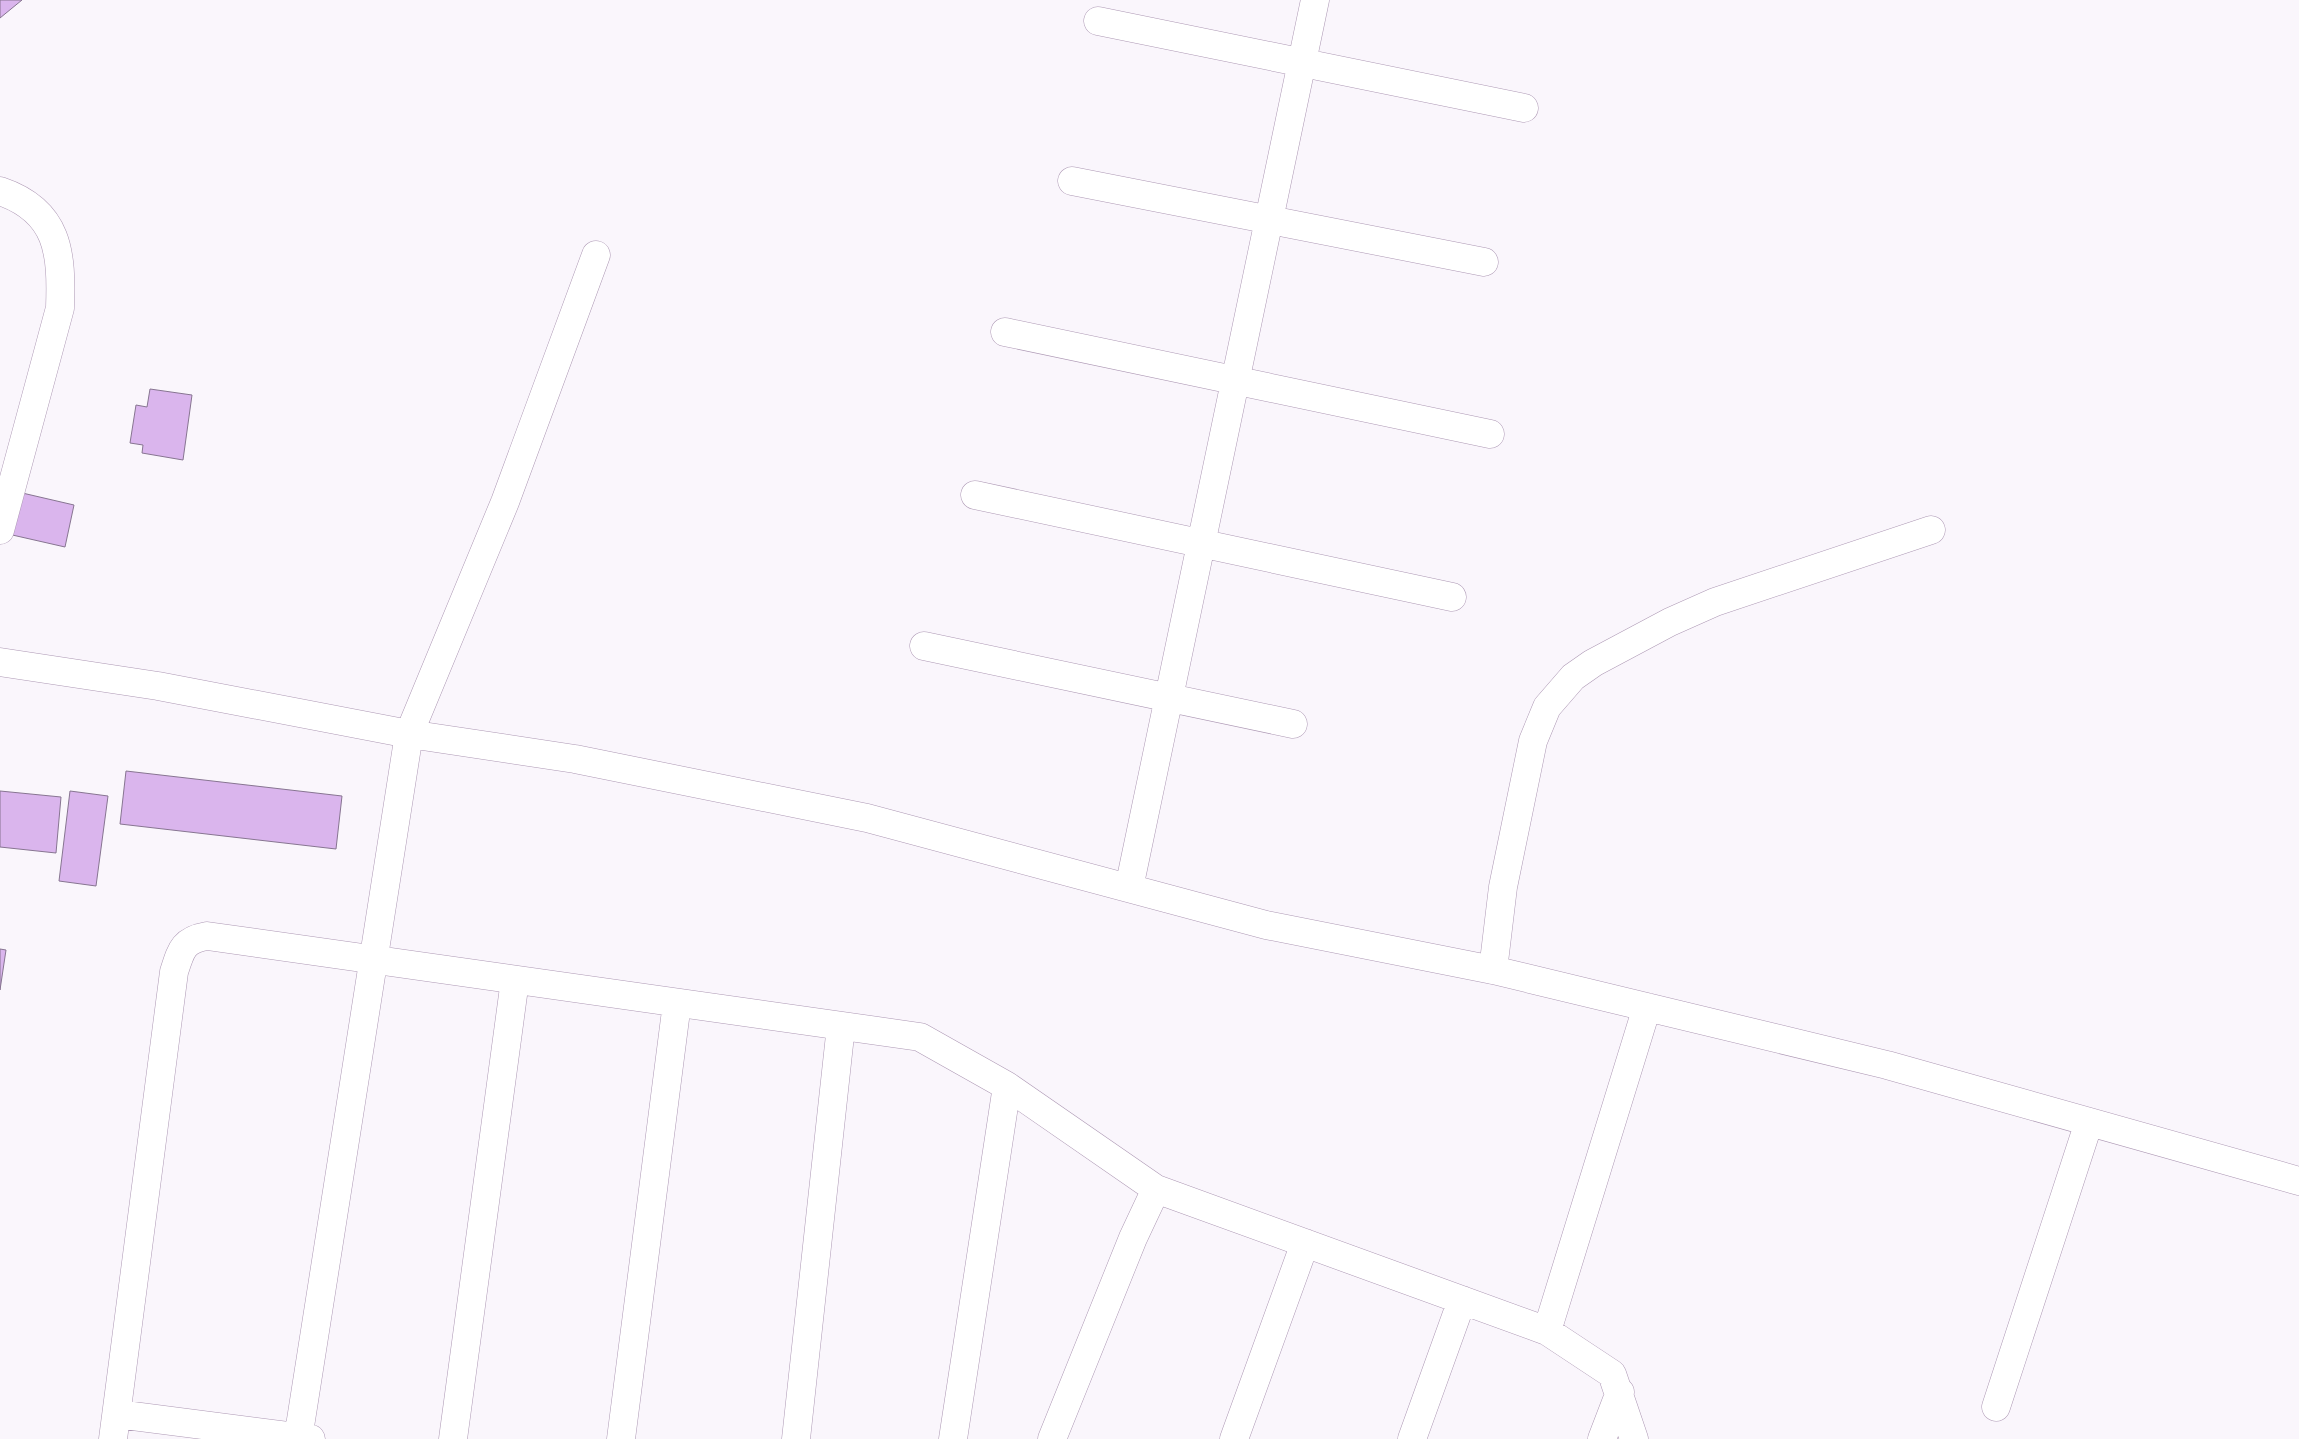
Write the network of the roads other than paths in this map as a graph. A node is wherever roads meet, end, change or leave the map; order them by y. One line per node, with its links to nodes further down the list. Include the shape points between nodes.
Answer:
1 (1315, 0): 3 (street)
2 (1098, 21): 3 (street)
3 (1302, 62): 4 (street); 7 (street)
4 (1524, 108)
5 (1072, 181): 7 (street)
6 (0, 191): 14 (street, via 40,212 54,239 61,273 60,308)
7 (1269, 220): 9 (street); 11 (street)
8 (596, 254): 22 (street, via 505,502)
9 (1484, 262)
10 (1005, 332): 11 (street)
11 (1235, 380): 12 (street); 16 (street)
12 (1490, 434)
13 (975, 494): 16 (street)
14 (0, 530)
15 (1931, 530): 25 (street, via 1715,602 1670,622 1573,677 1546,707 1533,741 1503,887)
16 (1201, 544): 17 (street); 20 (street)
17 (1452, 597)
18 (924, 646): 20 (street)
19 (0, 662): 22 (street, via 158,686)
20 (1169, 698): 21 (street); 23 (street)
21 (1293, 724)
22 (409, 734): 23 (street, via 575,759 867,818); 24 (street)
23 (1129, 888): 25 (street, via 1266,925)
24 (373, 960): 26 (street); 39 (street, via 207,936 193,938 181,950 173,982); 40 (street)
25 (1493, 970): 28 (street)
26 (515, 980): 27 (street); 41 (street)
27 (677, 1003): 29 (street); 42 (street)
28 (1647, 1007): 31 (street, via 1887,1065); 36 (street)
29 (841, 1026): 30 (street, via 920,1038); 43 (street)
30 (1007, 1086): 33 (street); 44 (street)
31 (2089, 1122): 32 (street); 38 (street)
32 (2299, 1181)
33 (1156, 1189): 34 (street); 45 (street)
34 (1304, 1243): 35 (street); 46 (street)
35 (1462, 1300): 36 (street); 47 (street)
36 (1547, 1331): 37 (street, via 1612,1374)
37 (1620, 1392): 48 (street); 49 (street)
38 (1996, 1407)
39 (115, 1426): 40 (street)
40 (302, 1438)
41 (453, 1439)
42 (621, 1439)
43 (796, 1439)
44 (953, 1439)
45 (1052, 1439)
46 (1234, 1439)
47 (1412, 1439)
48 (1602, 1439)
49 (1634, 1439)

